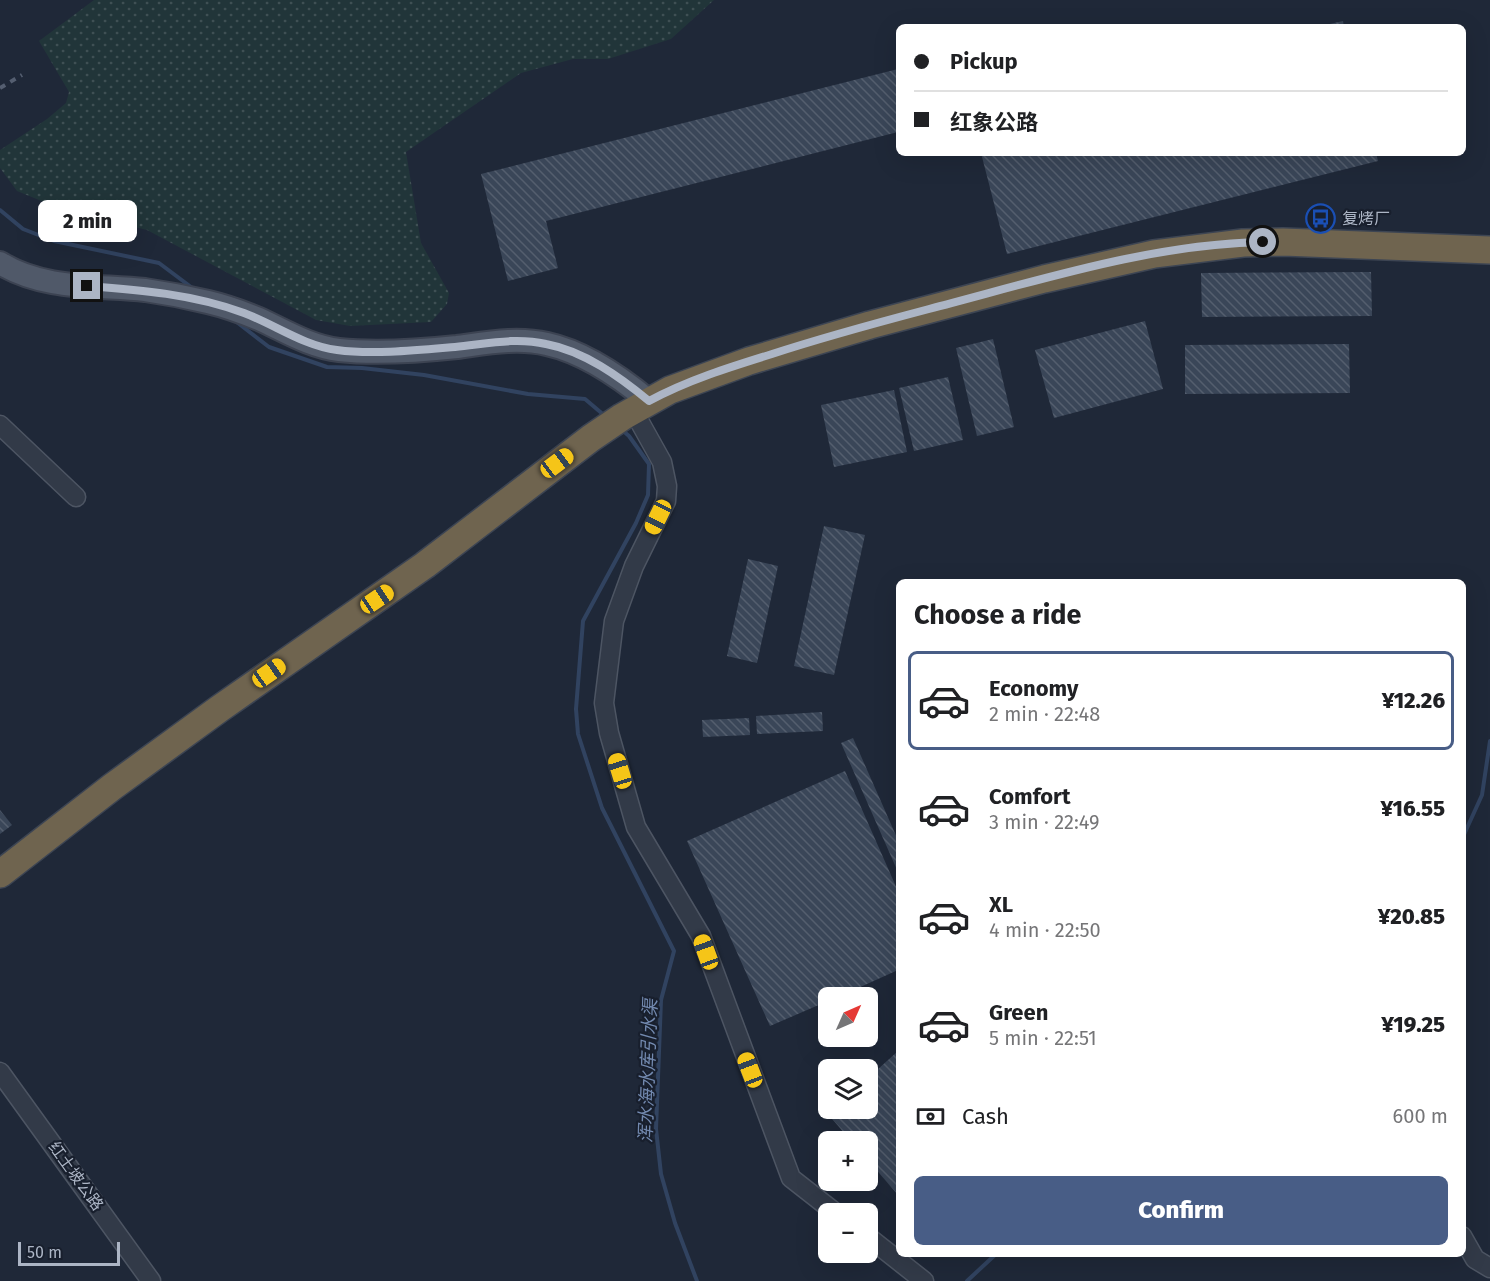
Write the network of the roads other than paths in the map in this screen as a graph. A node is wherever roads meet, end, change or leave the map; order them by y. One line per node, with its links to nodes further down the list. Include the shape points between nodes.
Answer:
1 (1490, 250): 3 (highway, via 1283,242 1233,243 1154,254 1044,279 802,344 699,378)
2 (0, 263): 3 (main road, via 16,272 60,283 147,291 227,307 336,350 417,350 513,340 548,344 592,362 630,386)
3 (635, 409): 6 (highway); 8 (street, via 662,462 666,501 634,566 614,621 603,703 609,733 636,826 700,936 791,1178)
4 (0, 425): 5 (street)
5 (76, 497)
6 (3, 870)
7 (0, 1072): 12 (street, 红土坡公路)
8 (823, 1203)
9 (1466, 1243): 11 (street, via 1475,1259)
10 (878, 1245): 13 (street)
11 (1490, 1268)
12 (151, 1281)
13 (924, 1281)

